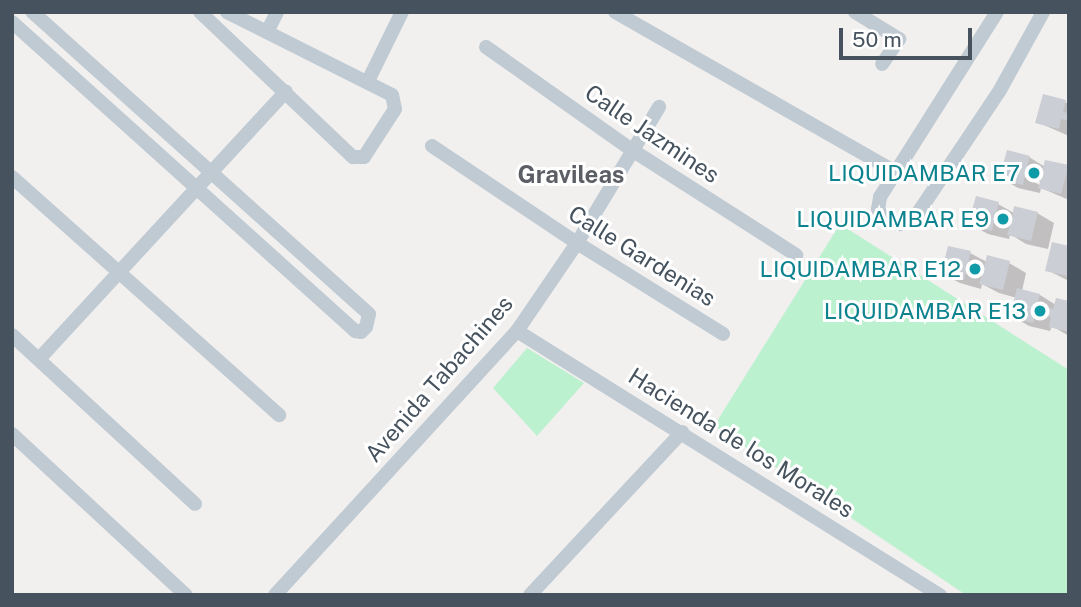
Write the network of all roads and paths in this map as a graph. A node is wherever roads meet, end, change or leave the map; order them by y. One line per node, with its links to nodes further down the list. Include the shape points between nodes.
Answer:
1 (32, 12): 12 (street)
2 (200, 12): 17 (street)
3 (227, 12): 11 (street)
4 (277, 12): 11 (street)
5 (402, 12): 16 (street)
6 (615, 12): 21 (street)
7 (855, 12): 15 (street, via 899,39)
8 (997, 12): 21 (street)
9 (1043, 12): 21 (street, via 1000,90 914,219 899,224 885,220 878,209)
10 (12, 22): 14 (street)
11 (267, 32): 16 (street)
12 (59, 36): 14 (street); 22 (street)
13 (486, 47): 20 (street, Calle Jazmines)
14 (45, 52): 24 (street)
15 (882, 64)
16 (368, 80): 17 (street, via 393,95 396,102 359,159)
17 (286, 92): 22 (street)
18 (659, 107): 20 (street, Avenida Tabachines)
19 (432, 146): 25 (street, Calle Gardenias)
20 (632, 150): 25 (street, Avenida Tabachines); 26 (street, Calle Jazmines)
21 (895, 172)
22 (212, 173): 24 (street); 24 (street, via 369,314 366,327 355,331)
23 (12, 177): 27 (street)
24 (198, 189): 27 (street)
25 (577, 243): 28 (street, Avenida Tabachines); 29 (street, Calle Gardenias)
26 (796, 255)
27 (121, 274): 31 (street); 32 (street)
28 (517, 331): 33 (street, Hacienda de los Morales); 37 (street, Avenida Tabachines)
29 (723, 334)
30 (12, 335): 31 (street)
31 (39, 359): 35 (street)
32 (279, 415)
33 (682, 432): 38 (street); 39 (street, Hacienda de los Morales)
34 (12, 434): 36 (street)
35 (195, 504)
36 (187, 595)
37 (275, 595)
38 (530, 595)
39 (940, 595)

